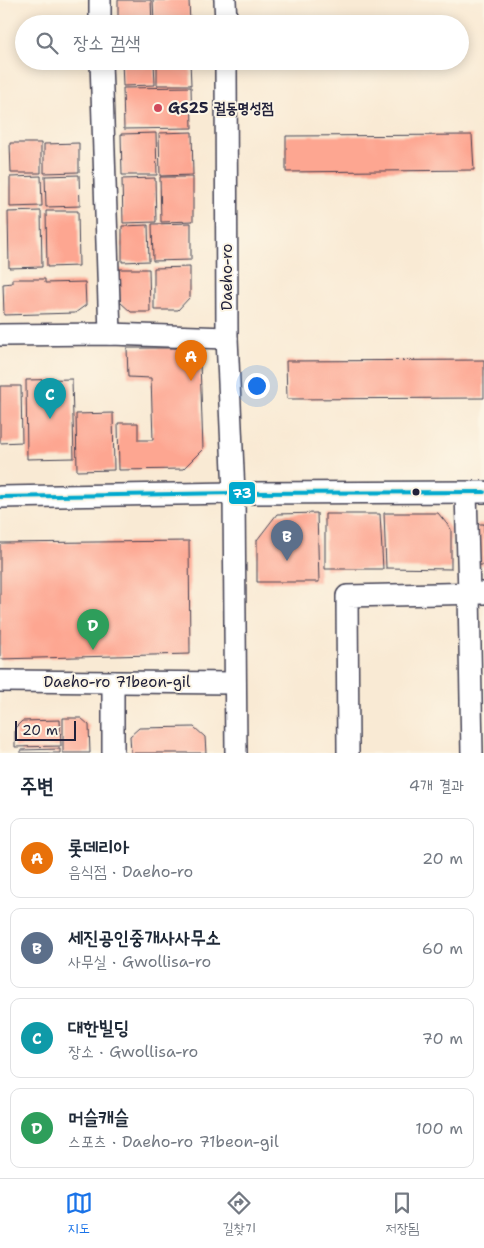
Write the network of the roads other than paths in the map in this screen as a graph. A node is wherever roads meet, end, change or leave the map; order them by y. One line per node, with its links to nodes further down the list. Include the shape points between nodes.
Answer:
1 (100, 0): 3 (street)
2 (226, 0): 4 (street)
3 (100, 15)
4 (226, 15)
5 (101, 70): 8 (street)
6 (226, 70): 9 (street, Daeho-ro)
7 (0, 334): 8 (street)
8 (110, 334): 9 (street)
9 (227, 338): 10 (street, Daeho-ro)
10 (234, 493): 11 (street); 12 (street); 16 (street, Daeho-ro)
11 (475, 493): 13 (street)
12 (0, 497)
13 (477, 593): 19 (street, via 348,596); 20 (street)
14 (0, 681): 15 (street, Daeho-ro 71beon-gil)
15 (113, 682): 16 (street, Daeho-ro 71beon-gil); 17 (street)
16 (235, 683): 18 (street, Daeho-ro)
17 (113, 753)
18 (236, 753)
19 (348, 753)
20 (472, 753)

